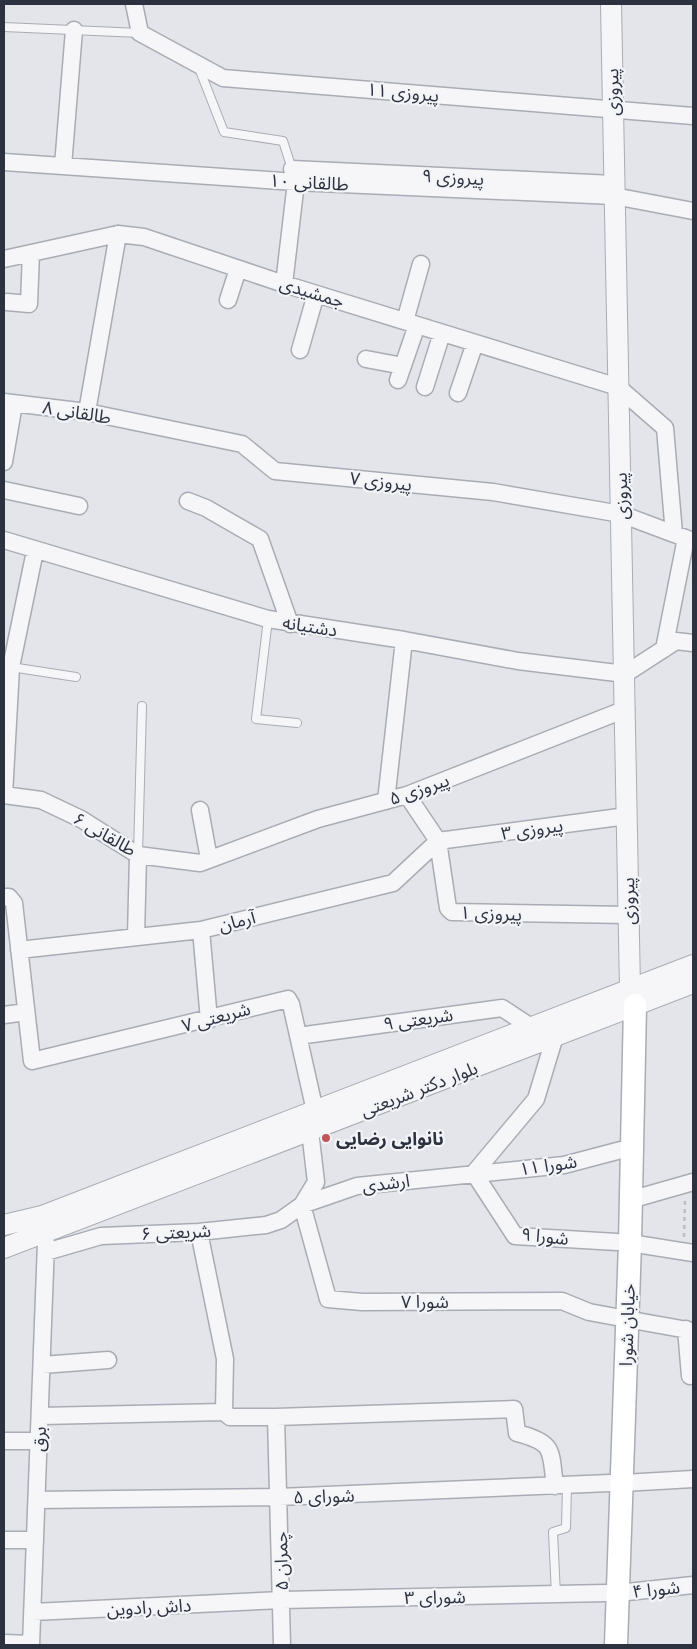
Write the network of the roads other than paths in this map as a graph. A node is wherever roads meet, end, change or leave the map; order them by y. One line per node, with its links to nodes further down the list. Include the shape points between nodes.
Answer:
1 (134, 4): 5 (street)
2 (611, 4): 7 (street, پیروزی)
3 (4, 27): 4 (lane)
4 (74, 30): 5 (lane); 10 (street)
5 (140, 33): 6 (street, پیروزی ۱۱)
6 (197, 64): 7 (street, پیروزی ۱۱, via 222,78); 11 (lane, via 224,132 283,141)
7 (612, 109): 8 (street, پیروزی ۱۱); 12 (street, پیروزی)
8 (693, 116)
9 (4, 162): 10 (street, طالقانی ۱۰)
10 (63, 166): 11 (street, طالقانی ۱۰)
11 (294, 176): 12 (street, طالقانی ۱۰); 19 (street)
12 (614, 190): 13 (street, طالقانی ۱۰); 29 (street, پیروزی)
13 (693, 210)
14 (118, 234): 15 (street, جمشیدی); 18 (street, جمشیدی, via 144,237); 32 (street)
15 (31, 253): 16 (street, جمشیدی); 22 (street, via 29,304)
16 (4, 259)
17 (421, 264): 23 (street)
18 (238, 268): 19 (street, جمشیدی); 21 (street)
19 (284, 284): 20 (street, جمشیدی)
20 (316, 294): 23 (street, جمشیدی); 26 (street)
21 (228, 300)
22 (7, 302)
23 (411, 323): 24 (street, جمشیدی); 27 (street, via 400,373)
24 (442, 333): 25 (street, جمشیدی); 28 (street)
25 (476, 343): 29 (street, جمشیدی); 30 (street)
26 (300, 350)
27 (366, 359)
28 (425, 387)
29 (618, 387): 38 (street, پیروزی); 39 (street, via 665,428)
30 (458, 393)
31 (9, 403): 32 (street, طالقانی ۸); 34 (street)
32 (87, 412): 33 (street, طالقانی ۸)
33 (149, 425): 38 (street, پیروزی ۷, via 242,444 275,471 493,492)
34 (4, 462)
35 (4, 490): 37 (street)
36 (188, 501): 43 (street, via 260,539)
37 (79, 506)
38 (621, 514): 39 (street, پیروزی ۷); 48 (street, پیروزی)
39 (684, 538): 46 (street)
40 (4, 540): 41 (street, دشتیانه)
41 (35, 551): 42 (street, دشتیانه); 47 (street)
42 (268, 619): 43 (street, دشتیانه); 52 (lane, via 256,719)
43 (290, 624): 44 (street, دشتیانه)
44 (404, 640): 48 (street, دشتیانه); 55 (street)
45 (693, 643): 46 (street, via 676,641)
46 (664, 649): 48 (street)
47 (11, 667): 49 (lane); 53 (street)
48 (625, 674): 51 (street, پیروزی)
49 (76, 677)
50 (142, 706): 59 (lane)
51 (626, 709): 54 (street, پیروزی ۵); 57 (street, پیروزی)
52 (297, 723)
53 (4, 794): 59 (street, طالقانی ۶, via 41,800 81,819)
54 (407, 795): 55 (street, پیروزی ۵); 58 (street, پیروزی ۱)
55 (386, 800): 60 (street, پیروزی ۵, via 318,819)
56 (200, 810): 60 (street)
57 (627, 816): 58 (street, پیروزی ۳); 62 (street, پیروزی)
58 (438, 842): 62 (street, پیروزی ۱, via 448,908 452,912); 63 (street, آرمان, via 393,883)
59 (138, 855): 60 (street, طالقانی ۶, via 200,862); 64 (street)
60 (209, 859)
61 (8, 898): 65 (street)
62 (628, 915): 68 (street, پیروزی)
63 (200, 930): 64 (street, آرمان); 71 (street)
64 (136, 937): 65 (street, آرمان)
65 (18, 950): 69 (street)
66 (693, 965): 68 (street, بلوار دکتر شریعتی)
67 (693, 983): 68 (street, بلوار دکتر شریعتی)
68 (629, 1002): 72 (street, بلوار دکتر شریعتی); 74 (street, بلوار دکتر شریعتی); 78 (main road, خیابان شورا); 81 (main road, خیابان شورا)
69 (26, 1012): 70 (street); 71 (street, شریعتی ۷, via 32,1061)
70 (4, 1015)
71 (209, 1020): 73 (street, شریعتی ۷, via 288,999 292,1004)
72 (531, 1027): 73 (street, شریعتی ۹, via 502,1008); 75 (street, بلوار دکتر شریعتی)
73 (298, 1036): 76 (street, شریعتی ۷)
74 (555, 1036): 75 (street, بلوار دکتر شریعتی); 79 (street, via 536,1099)
75 (483, 1055): 76 (street, بلوار دکتر شریعتی); 77 (street, بلوار دکتر شریعتی)
76 (315, 1110): 84 (street, بلوار دکتر شریعتی, via 42,1216)
77 (310, 1131): 82 (street, via 316,1182); 83 (street, بلوار دکتر شریعتی)
78 (621, 1150): 79 (street, شورا ۱۱, via 564,1165); 88 (main road, خیابان شورا)
79 (474, 1173): 82 (street, ارشدی, via 357,1186); 88 (street, شورا ۹, via 515,1236)
80 (690, 1183): 81 (street)
81 (630, 1200): 88 (main road, خیابان شورا)
82 (302, 1206): 85 (street, شریعتی ۶, via 281,1220 266,1225); 91 (street, شورا ۷, via 328,1299 362,1302 562,1301 589,1312)
83 (95, 1214): 86 (street); 87 (street, بلوار دکتر شریعتی)
84 (4, 1225)
85 (199, 1232): 86 (street, شریعتی ۶); 96 (street, via 224,1359)
86 (101, 1236): 87 (street, شریعتی ۶)
87 (46, 1242): 89 (street, بلوار دکتر شریعتی); 94 (street, برق)
88 (624, 1242): 90 (street); 91 (main road, خیابان شورا)
89 (4, 1248)
90 (688, 1252)
91 (621, 1318): 92 (street); 102 (main road, خیابان شورا)
92 (690, 1330): 95 (street)
93 (108, 1360): 94 (street)
94 (42, 1365): 97 (street, برق)
95 (690, 1376)
96 (224, 1412): 97 (street); 98 (street, via 230,1416)
97 (40, 1416): 100 (street, برق)
98 (276, 1417): 103 (street, via 514,1409 517,1433 540,1439 549,1448); 104 (street, چمران ۵)
99 (4, 1441): 100 (street)
100 (39, 1441): 105 (street, برق)
101 (693, 1479): 102 (street, شورای ۵)
102 (616, 1483): 103 (street, شورای ۵); 109 (main road, خیابان شورا)
103 (561, 1486): 104 (street, شورای ۵); 110 (lane, via 566,1528 553,1532)
104 (280, 1498): 105 (street, شورای ۵); 111 (street, چمران ۵)
105 (37, 1500): 107 (street, برق)
106 (4, 1540): 107 (street)
107 (36, 1540): 113 (street, برق)
108 (693, 1585): 109 (street, شورا ۴)
109 (612, 1593): 110 (street, شورای ۳); 117 (main road, خیابان شورا); 118 (main road, خیابان شورا)
110 (556, 1595): 111 (street, شورای ۳)
111 (282, 1600): 112 (street, شورای ۳); 116 (street, چمران ۵)
112 (265, 1601): 113 (street, داش رادوین)
113 (33, 1612): 115 (street, برق)
114 (4, 1643): 115 (street)
115 (31, 1645)
116 (282, 1645)
117 (604, 1645)
118 (616, 1645)

